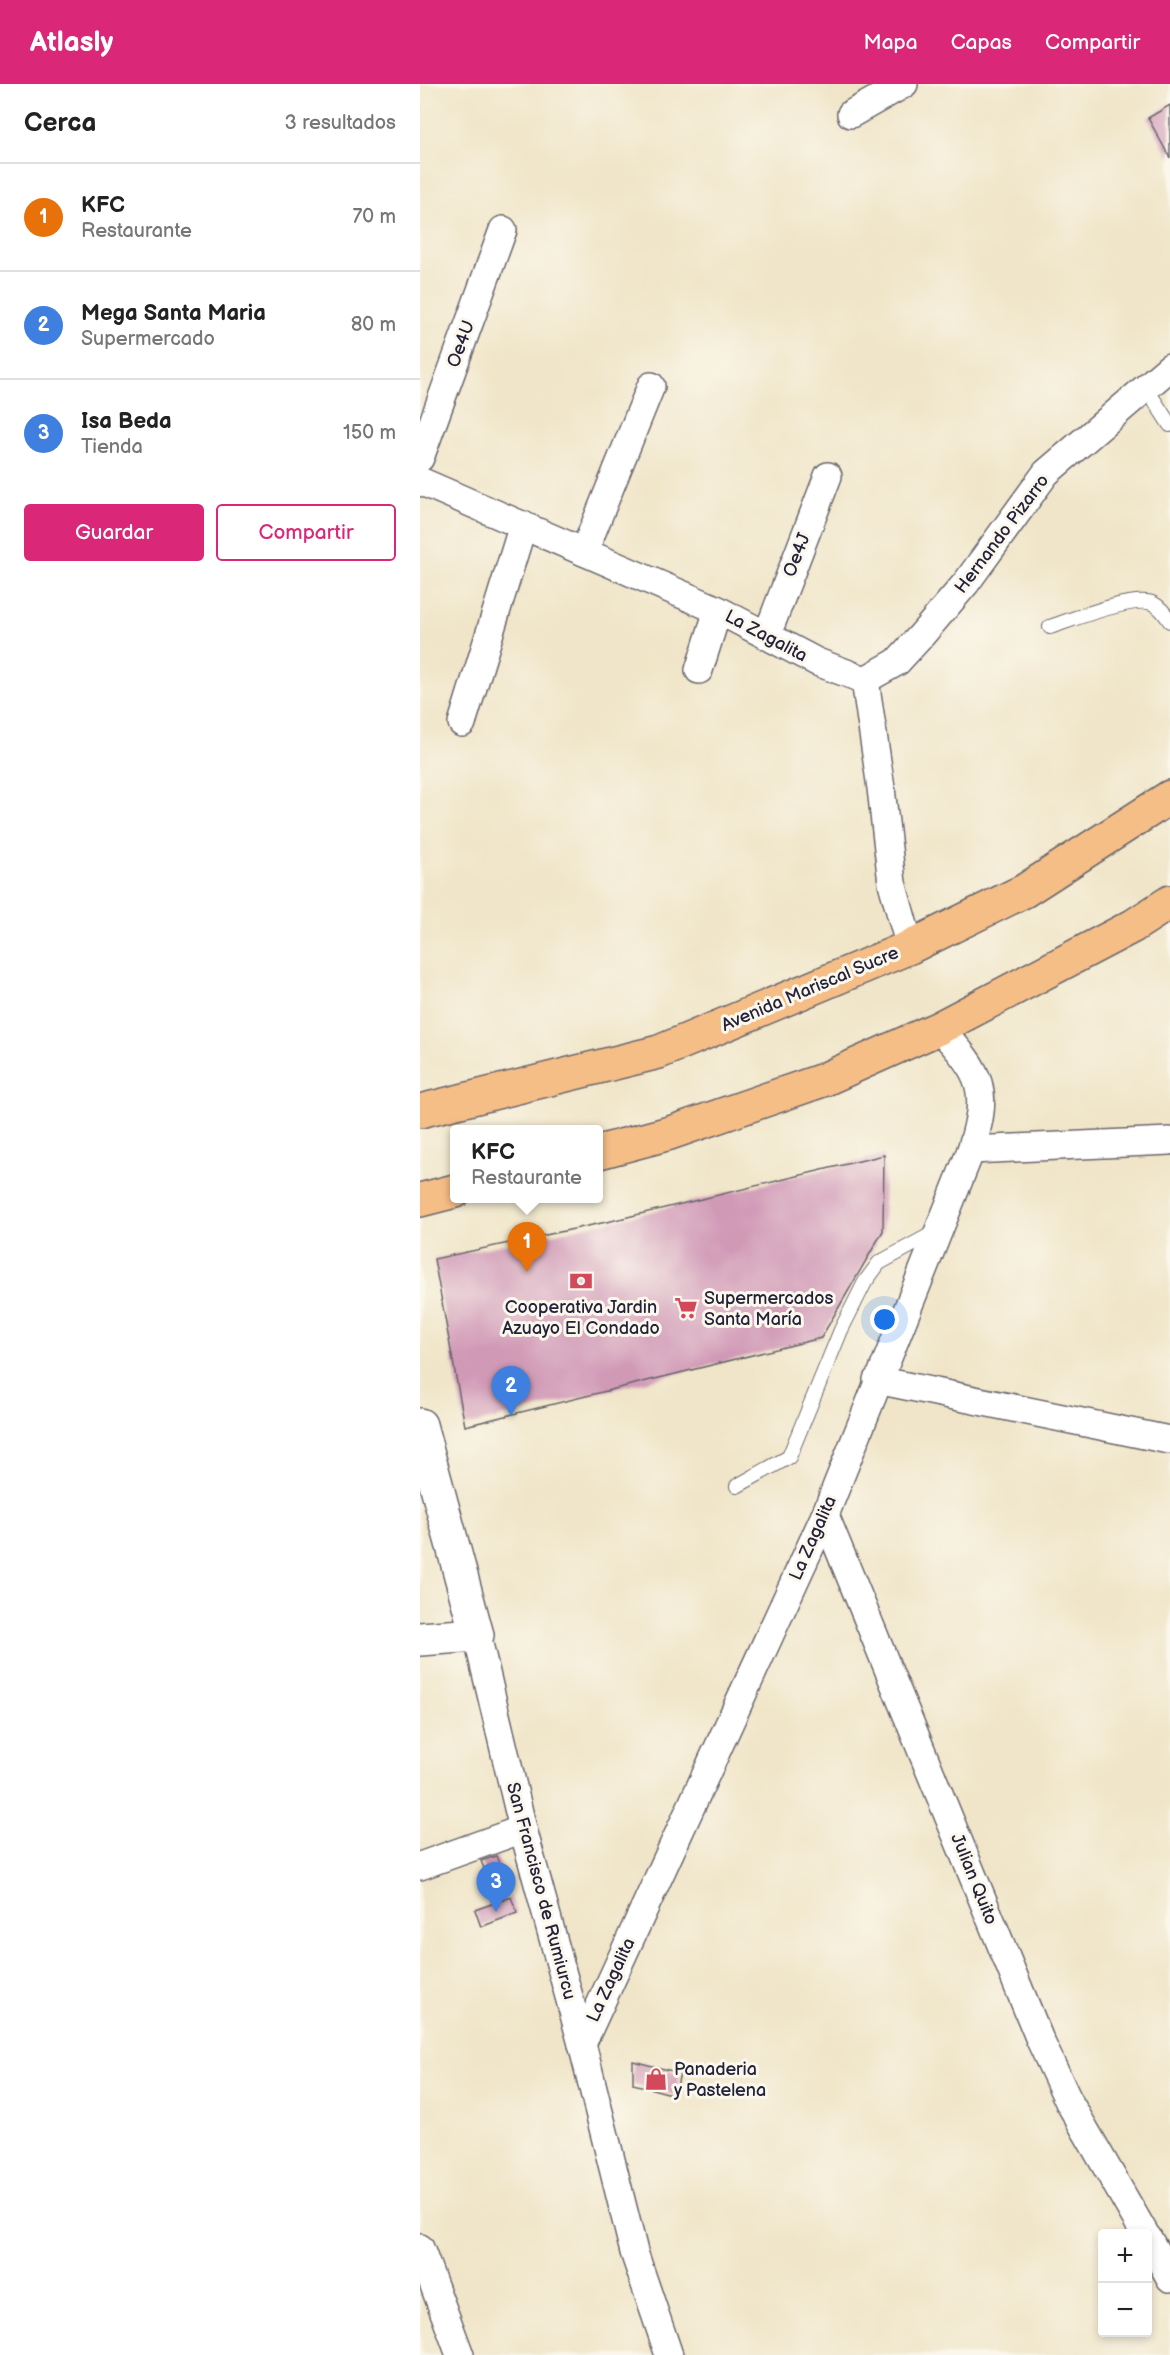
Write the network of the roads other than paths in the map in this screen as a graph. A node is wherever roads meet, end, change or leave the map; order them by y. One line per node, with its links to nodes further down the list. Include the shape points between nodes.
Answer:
1 (904, 84): 2 (street)
2 (851, 114)
3 (503, 230): 8 (street, Oe4U)
4 (1170, 367): 6 (street, Hernando Pizarro)
5 (651, 386): 12 (street)
6 (1146, 388): 7 (lane); 18 (street, Hernando Pizarro, via 1046,473 966,584 920,637 897,662)
7 (1170, 425)
8 (420, 458)
9 (828, 476): 16 (street, Oe4J)
10 (420, 481): 11 (street, La Zagalita)
11 (523, 525): 12 (street, La Zagalita); 19 (street)
12 (584, 552): 13 (street, La Zagalita)
13 (718, 610): 16 (street, La Zagalita); 17 (street)
14 (1170, 621): 15 (lane, via 1153,603 1138,601)
15 (1050, 627)
16 (767, 635): 18 (street, La Zagalita, via 817,662)
17 (699, 670)
18 (865, 680): 22 (street, via 892,883)
19 (462, 723)
20 (1170, 797): 22 (main road, Avenida Mariscal Sucre, via 1024,891)
21 (1170, 902): 23 (main road, via 1133,926)
22 (910, 947): 24 (main road, Avenida Mariscal Sucre, via 659,1052)
23 (939, 1028): 26 (street, La Zagalita, via 961,1051 978,1080 982,1103); 27 (main road, via 823,1080 670,1133)
24 (420, 1111)
25 (1170, 1141): 26 (street)
26 (971, 1150): 30 (street, La Zagalita)
27 (603, 1151)
28 (450, 1192): 29 (main road)
29 (420, 1200)
30 (939, 1229): 31 (street, La Zagalita); 34 (lane, via 879,1263 841,1330 789,1457)
31 (877, 1380): 33 (street); 35 (street, La Zagalita)
32 (420, 1425): 36 (street, San Francisco de Rumiurcu)
33 (1169, 1440)
34 (737, 1486)
35 (825, 1515): 40 (street, La Zagalita); 41 (street, Julian Quito, via 1040,2040 1069,2102)
36 (477, 1635): 37 (street); 38 (street, San Francisco de Rumiurcu)
37 (420, 1640)
38 (523, 1829): 39 (street); 40 (street, San Francisco de Rumiurcu)
39 (420, 1866)
40 (582, 2044): 46 (street, San Francisco de Rumiurcu, via 634,2252)
41 (1142, 2229)
42 (1152, 2245): 44 (street)
43 (420, 2248): 45 (street)
44 (1170, 2278)
45 (460, 2355)
46 (669, 2355)

